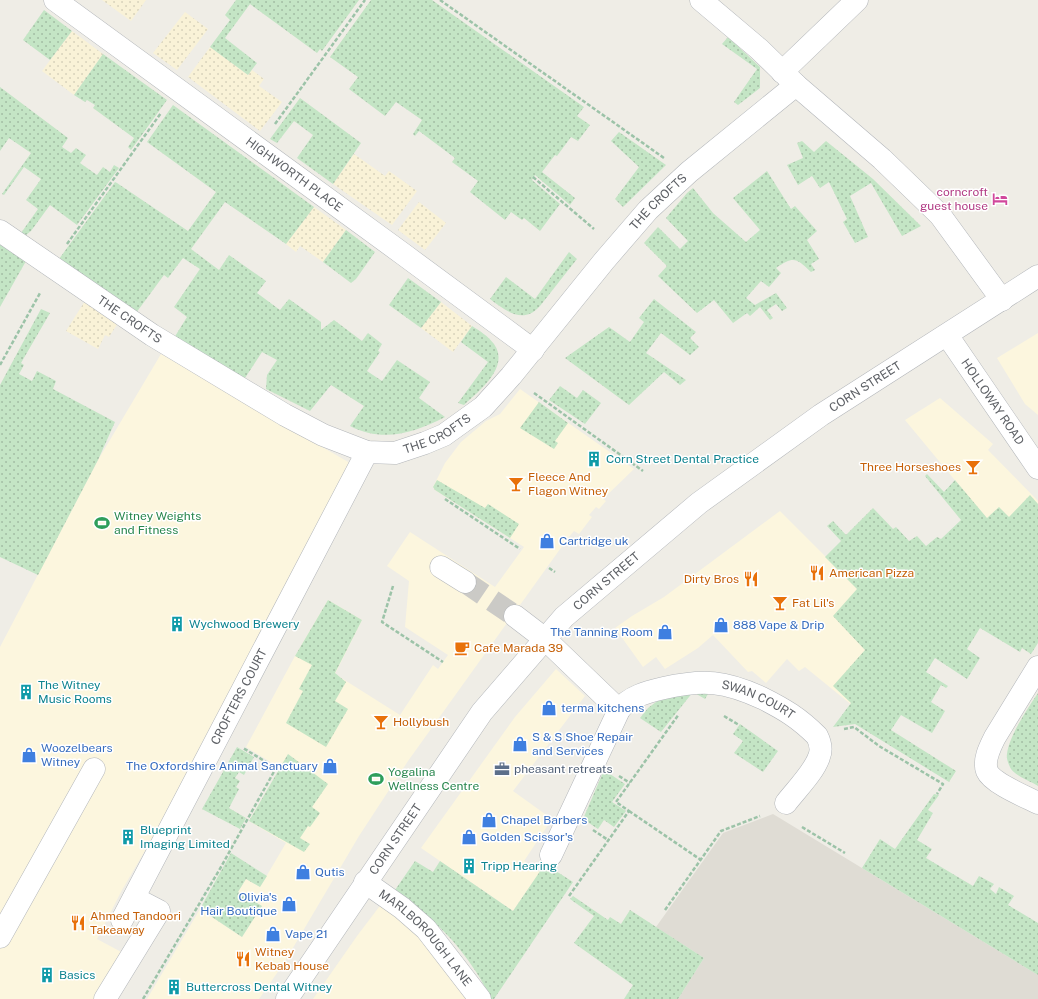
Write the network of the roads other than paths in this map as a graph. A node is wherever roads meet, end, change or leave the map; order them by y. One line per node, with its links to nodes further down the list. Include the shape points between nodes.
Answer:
1 (55, 0): 9 (street, HIGHWORTH PLACE)
2 (701, 0): 4 (street)
3 (857, 0): 4 (street, THE CROFTS)
4 (789, 78): 7 (street, via 882,159 940,215); 9 (street, THE CROFTS, via 648,210)
5 (0, 232): 10 (street, THE CROFTS, via 156,338 285,415 328,437)
6 (1038, 276): 7 (street, CORN STREET)
7 (1002, 300): 8 (street, CORN STREET)
8 (947, 335): 11 (street, HOLLOWAY ROAD); 15 (street, CORN STREET, via 829,410 699,503 577,605)
9 (533, 350): 10 (street, THE CROFTS, via 483,407 444,435 395,453)
10 (367, 452): 23 (street, CROFTERS COURT)
11 (1038, 468)
12 (440, 567): 13 (street)
13 (465, 582)
14 (515, 616): 15 (street)
15 (545, 639): 17 (street); 22 (street, CORN STREET, via 482,712)
16 (1038, 667): 20 (street, via 995,737 986,761 988,772 997,782)
17 (619, 710): 19 (street, SWAN COURT, via 630,700 659,689 704,682 737,688 779,706 793,715 820,741 820,757); 21 (street, SWAN COURT)
18 (94, 769): 25 (street)
19 (786, 803)
20 (1038, 803)
21 (551, 855)
22 (366, 882): 27 (street, CORN STREET); 28 (street, MARLBOROUGH LANE, via 426,929)
23 (134, 898): 24 (street, CROFTERS COURT); 26 (street, via 159,911)
24 (122, 920)
25 (0, 937)
26 (105, 999)
27 (287, 999)
28 (480, 999)

